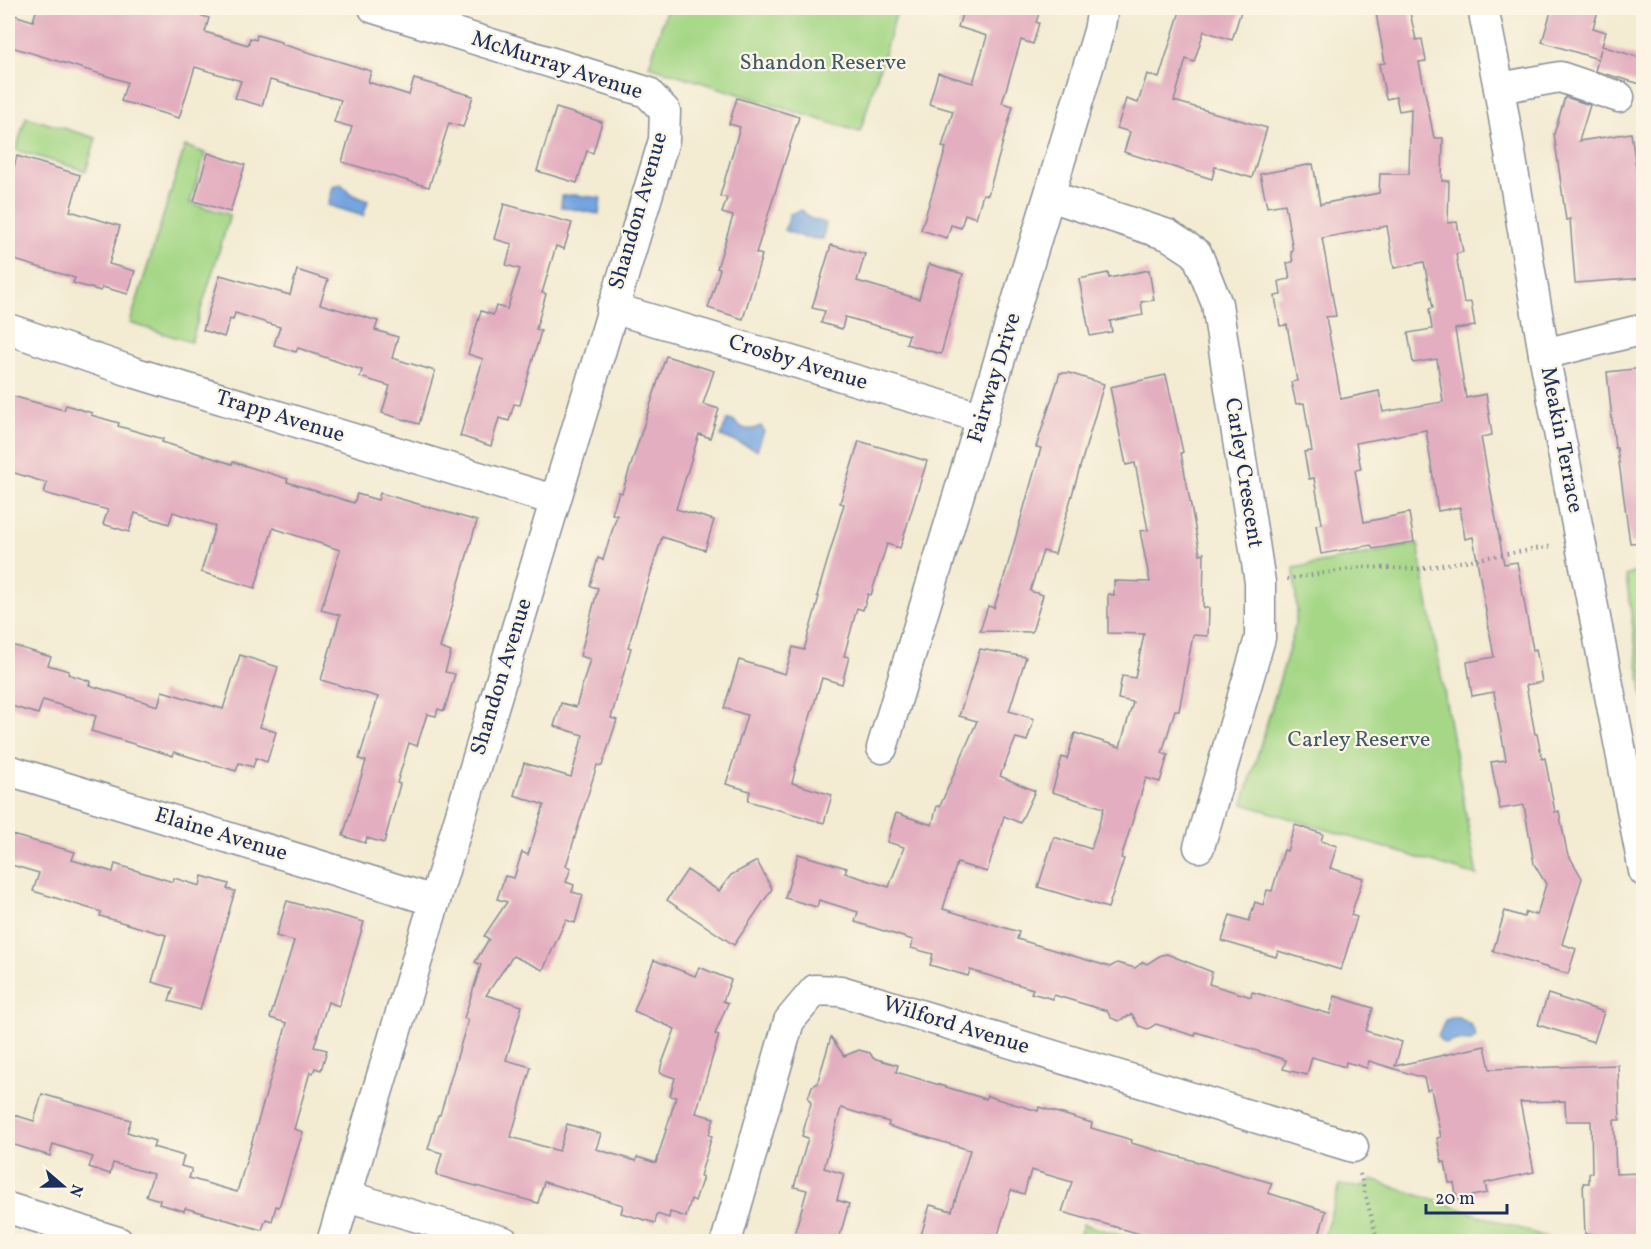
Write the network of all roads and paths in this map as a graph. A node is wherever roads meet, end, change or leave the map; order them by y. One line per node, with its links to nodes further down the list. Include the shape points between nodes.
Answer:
1 (374, 8): 6 (street, McMurray Avenue, via 647,92)
2 (1103, 8): 7 (street, Fairway Drive, via 1100,31)
3 (1483, 8): 4 (street, Meakin Terrace)
4 (1499, 88): 5 (street, via 1560,77); 11 (street, Meakin Terrace)
5 (1619, 96)
6 (665, 111): 8 (street, Shandon Avenue, via 664,140)
7 (1050, 196): 12 (street, Fairway Drive); 15 (street, Carley Crescent, via 1168,235 1197,254 1217,304)
8 (612, 308): 12 (street, Crosby Avenue); 13 (street, Shandon Avenue)
9 (1644, 328): 11 (street)
10 (8, 329): 13 (street, Trapp Avenue, via 136,373)
11 (1544, 354): 14 (street, Meakin Terrace)
12 (983, 418): 16 (street, Fairway Drive)
13 (554, 500): 20 (street, Shandon Avenue)
14 (1580, 541): 15 (path, via 1418,569 1362,567); 19 (street, Meakin Terrace)
15 (1260, 582): 18 (street, Carley Crescent, via 1260,638)
16 (882, 748)
17 (8, 770): 20 (street, Elaine Avenue)
18 (1199, 847)
19 (1644, 871)
20 (435, 901): 22 (street, Shandon Avenue)
21 (1353, 1147): 24 (path); 28 (street, Wilford Avenue, via 841,991 815,990 789,1021)
22 (346, 1196): 26 (street, Shandon Avenue); 27 (street)
23 (8, 1208): 25 (street)
24 (1376, 1235): 29 (path); 30 (path)
25 (118, 1242)
26 (332, 1242)
27 (504, 1242)
28 (726, 1242)
29 (1375, 1242)
30 (1384, 1242)

